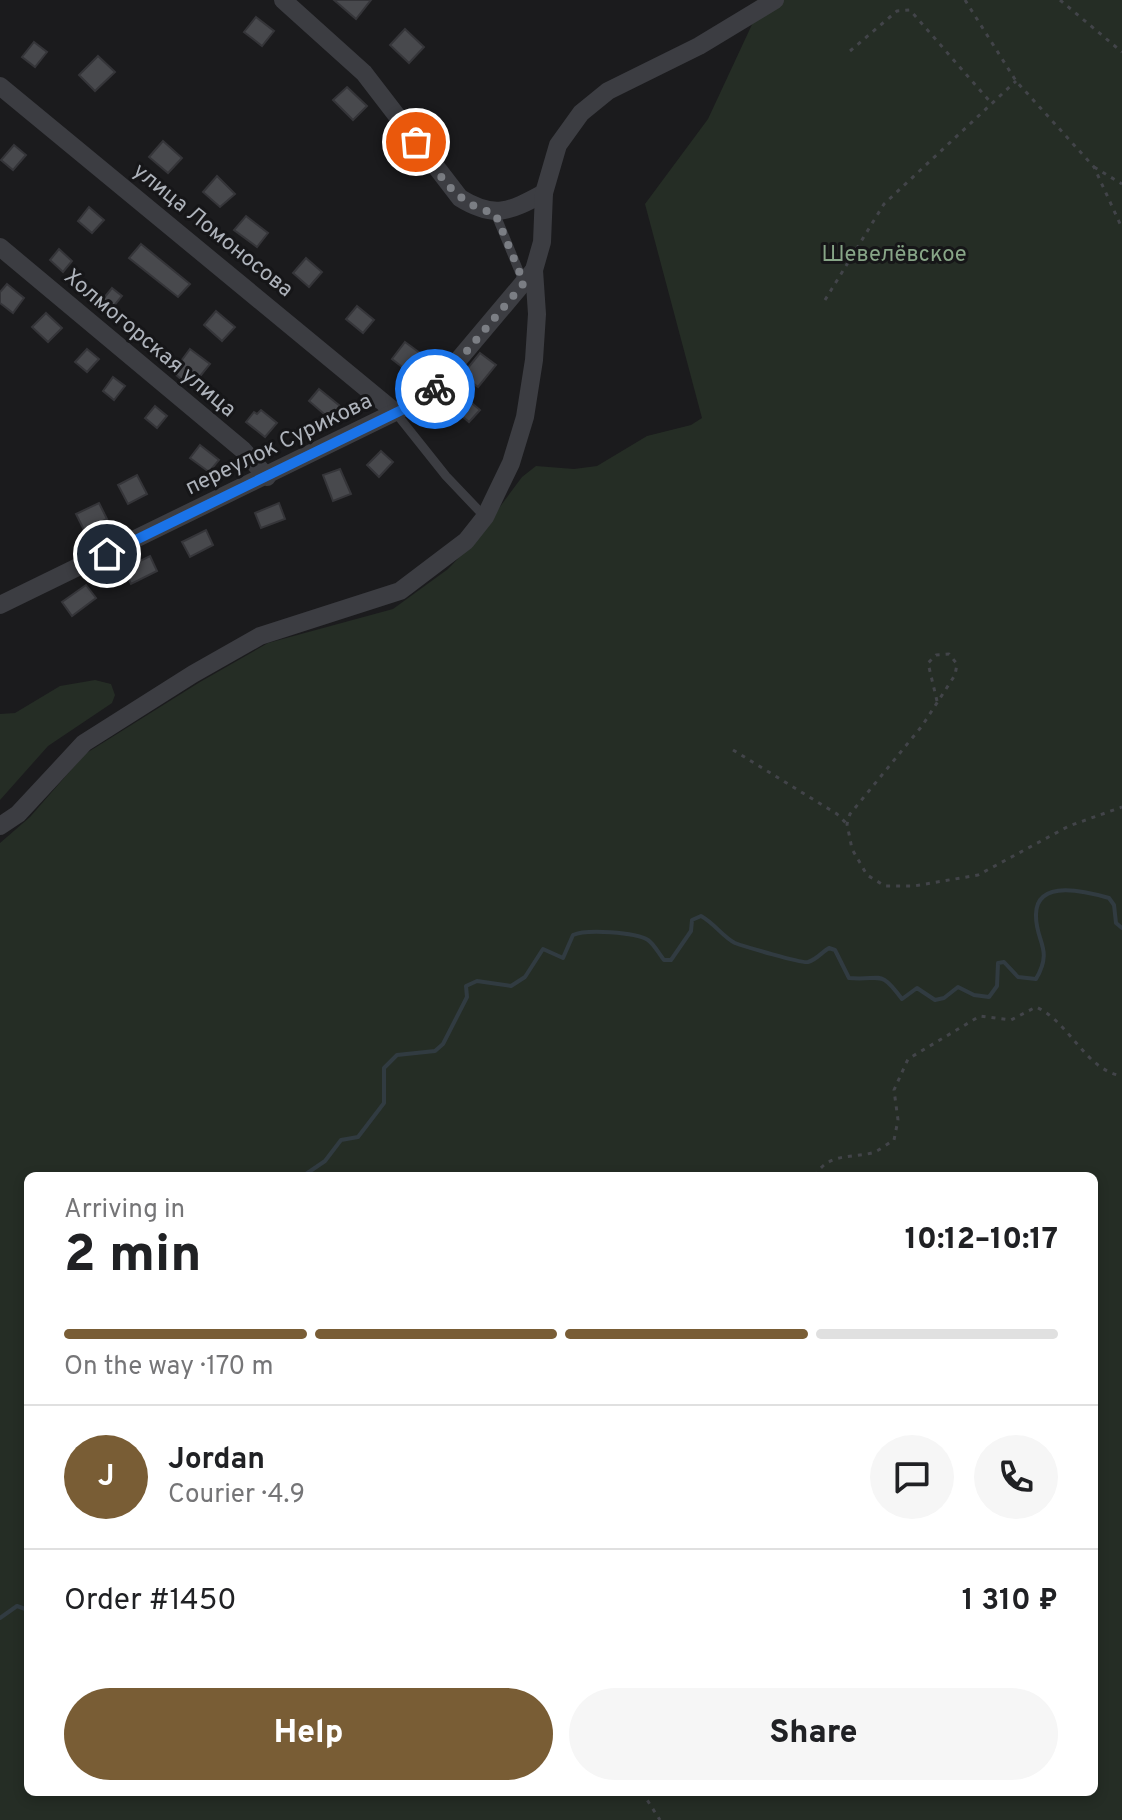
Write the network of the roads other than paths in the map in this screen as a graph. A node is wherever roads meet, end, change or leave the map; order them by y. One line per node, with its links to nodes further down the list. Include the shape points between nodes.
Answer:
1 (283, 0): 5 (street, via 364,73 450,189 481,211)
2 (775, 0): 4 (street, via 592,102 558,145)
3 (0, 86): 8 (street, улица Ломоносова)
4 (544, 193): 5 (street); 7 (street, via 542,242)
5 (495, 213): 7 (lane)
6 (0, 247): 9 (street, Холмогорская улица, via 243,450)
7 (529, 276): 8 (street, переулок Сурикова, via 450,375 428,396); 10 (street, via 537,314 525,417 511,463)
8 (395, 412): 9 (street, переулок Сурикова); 10 (lane)
9 (267, 477): 11 (street, переулок Сурикова)
10 (485, 517): 12 (street, via 466,541 400,591 260,636 156,697 84,743 18,814)
11 (0, 605)
12 (0, 826)

